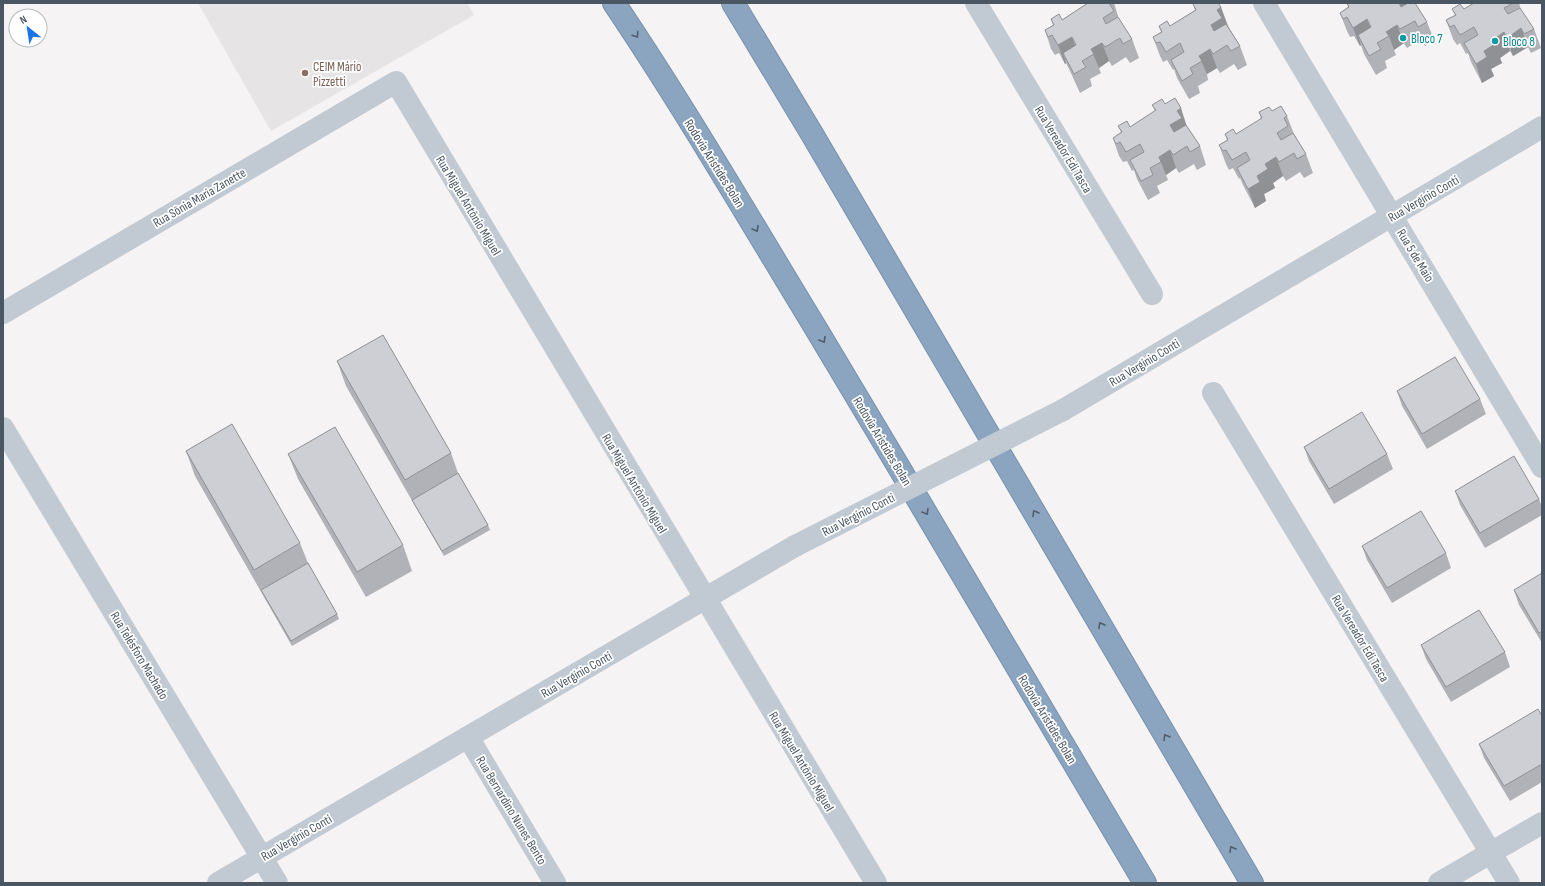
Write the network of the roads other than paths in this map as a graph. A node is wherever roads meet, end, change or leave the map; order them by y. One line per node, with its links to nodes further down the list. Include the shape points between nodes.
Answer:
1 (614, 3): 22 (highway, Rodovia Aristides Bolan, one-way to 22, via 748,216)
2 (733, 3): 23 (highway, one-way to 2)
3 (976, 3): 8 (street, Rua Vereador Edi Tasca)
4 (1264, 3): 7 (street, Rua 5 de Maio)
5 (396, 82): 9 (street, Rua Sônia Maria Zanette); 13 (street, Rua Miguel Antônio Miguel)
6 (1542, 127): 7 (street, Rua Vergínio Conti)
7 (1392, 216): 12 (street, Rua 5 de Maio); 13 (street, Rua Vergínio Conti, bridge, via 1063,410 795,546)
8 (1152, 294)
9 (3, 313)
10 (1213, 393): 16 (street, Rua Vereador Edi Tasca)
11 (3, 428): 17 (street, Rua Telésforo Machado)
12 (1542, 467)
13 (705, 599): 14 (street, Rua Vergínio Conti); 21 (street, Rua Miguel Antônio Miguel)
14 (468, 737): 17 (street, Rua Vergínio Conti); 20 (street, Rua Bernardino Nunes Bento)
15 (1542, 823): 16 (street)
16 (1491, 853): 24 (street); 25 (street, Rua Vereador Edi Tasca)
17 (262, 857): 18 (street, Rua Vergínio Conti); 19 (street, Rua Telésforo Machado)
18 (218, 883)
19 (277, 883)
20 (555, 883)
21 (876, 883)
22 (1145, 883)
23 (1252, 883)
24 (1439, 883)
25 (1509, 883)

